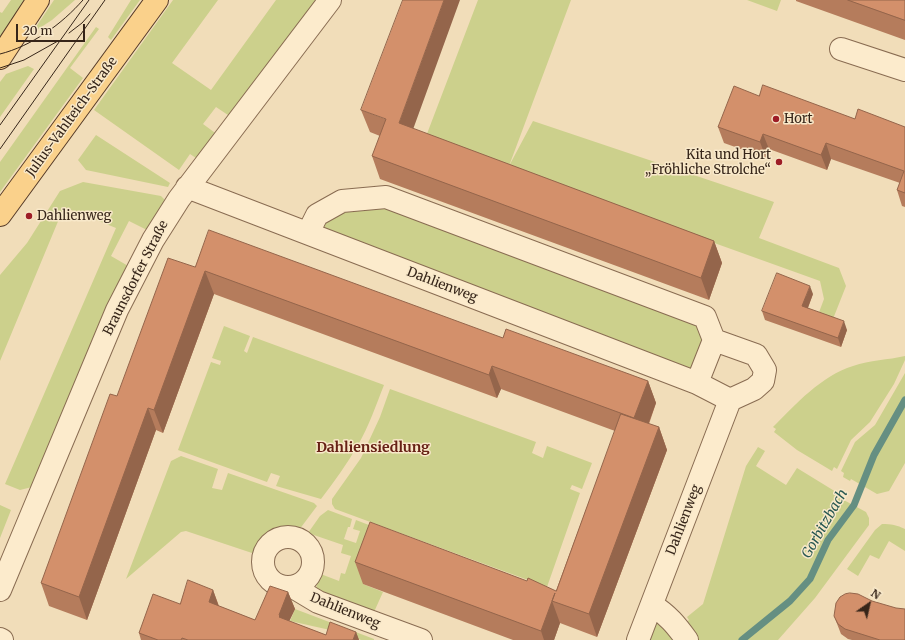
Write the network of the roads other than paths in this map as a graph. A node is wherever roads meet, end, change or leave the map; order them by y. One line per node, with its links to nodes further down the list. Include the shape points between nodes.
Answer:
1 (38, 0): 5 (main road)
2 (157, 0): 8 (main road, Julius-Vahlteich-Straße)
3 (330, 0): 7 (street, Braunsdorfer Straße)
4 (841, 49): 6 (street)
5 (0, 58)
6 (905, 70)
7 (187, 187): 9 (street, Dahlienweg); 14 (street, Braunsdorfer Straße, via 153,240 117,310)
8 (0, 215)
9 (308, 233): 10 (street, via 317,215 342,201 386,196 705,317); 11 (street, Dahlienweg)
10 (714, 340): 11 (street); 12 (street, via 756,355 766,370 763,381 754,389)
11 (697, 383): 12 (street, Dahlienweg)
12 (730, 400): 15 (street, Dahlienweg)
13 (293, 587): 16 (street, Dahlienweg, via 318,602)
14 (0, 590)
15 (652, 606): 17 (street, Dahlienweg); 18 (street, via 665,613)
16 (420, 640)
17 (638, 640)
18 (687, 640)

